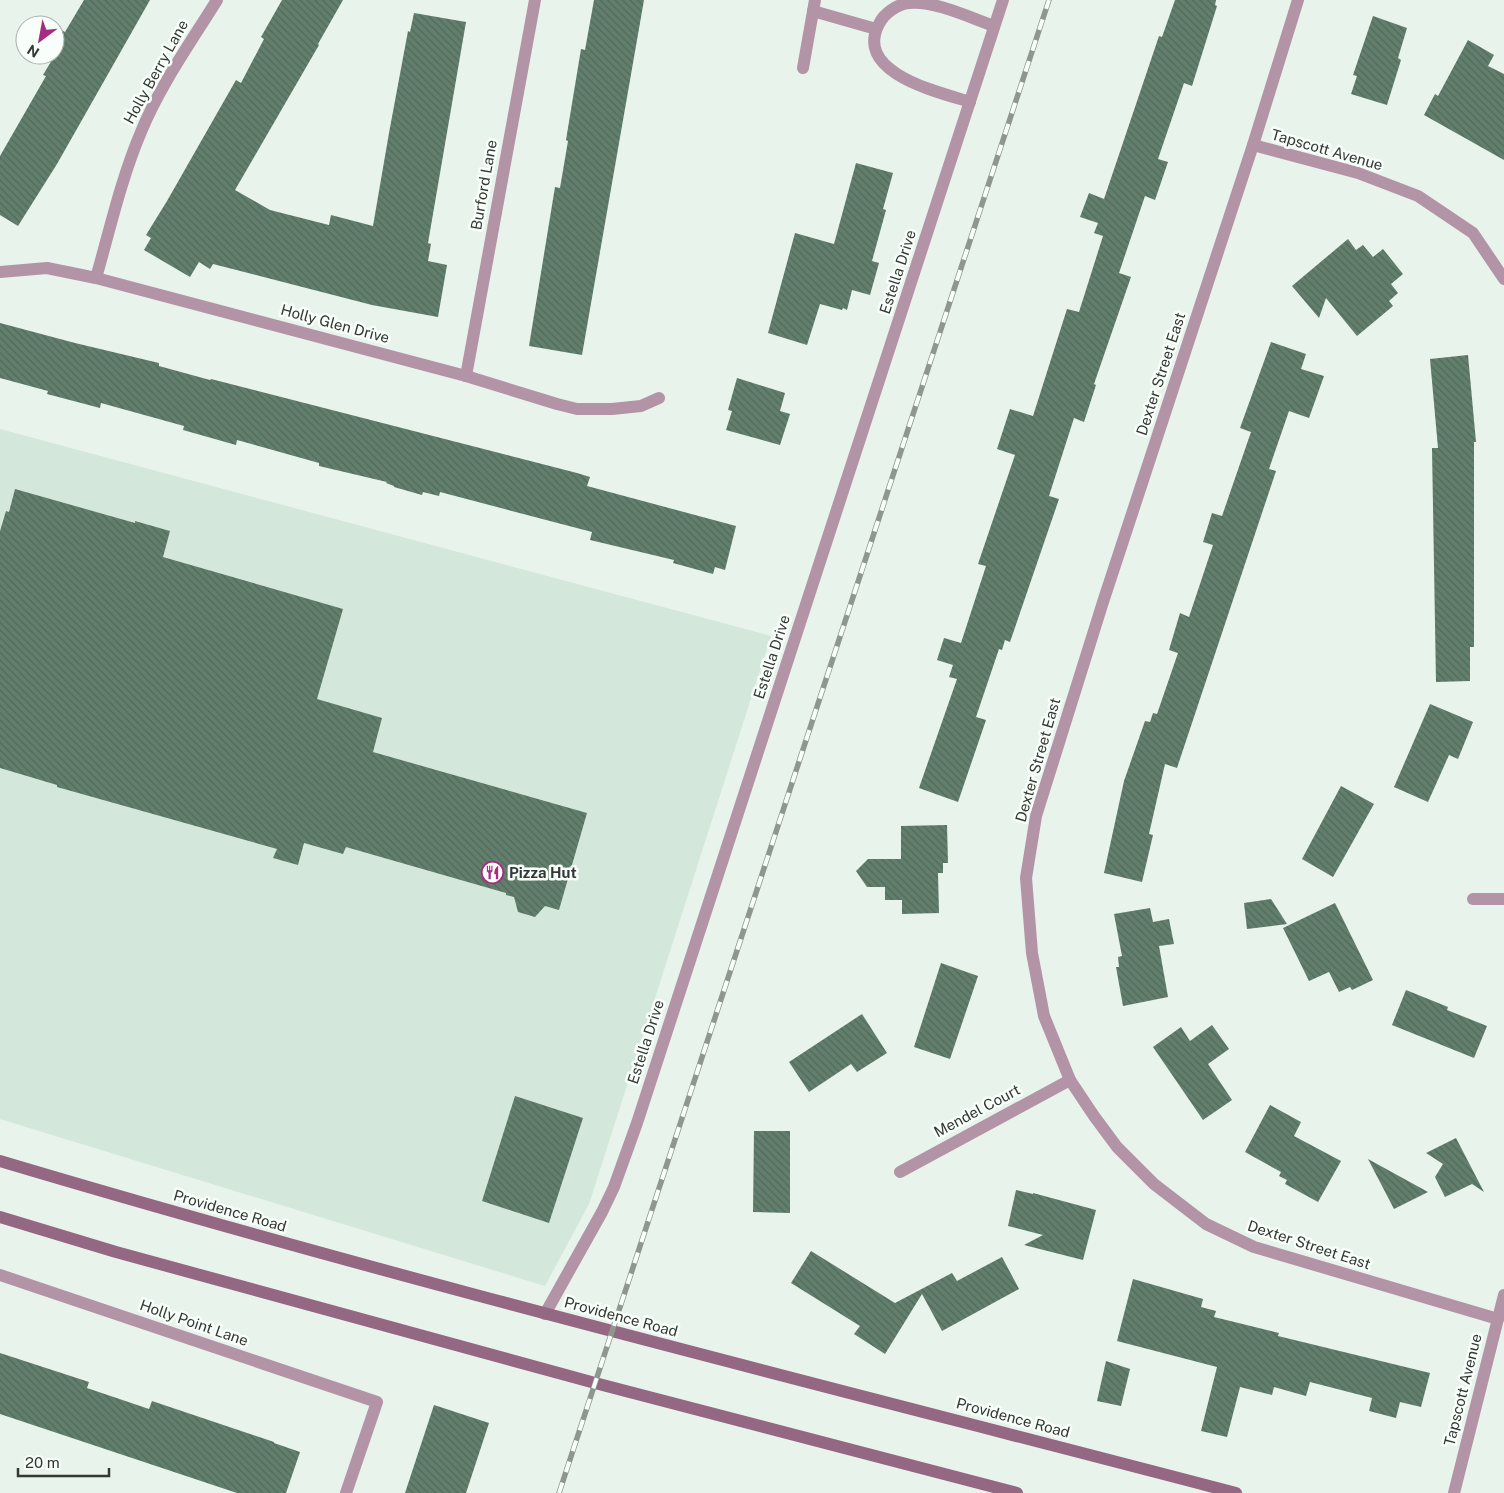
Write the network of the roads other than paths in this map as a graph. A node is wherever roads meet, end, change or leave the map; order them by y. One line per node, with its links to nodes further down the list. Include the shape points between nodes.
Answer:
1 (217, 0): 12 (street, Holly Berry Lane, via 141,130)
2 (534, 0): 14 (street, Burford Lane)
3 (1003, 0): 6 (street, Estella Drive)
4 (1298, 0): 10 (street, Dexter Street East)
5 (814, 5): 7 (street); 8 (street)
6 (994, 26): 7 (street, via 936,6 908,2 887,14); 9 (street, Estella Drive)
7 (876, 29): 9 (street, via 876,49 889,69 912,82)
8 (803, 68)
9 (970, 102): 24 (street, Estella Drive, via 624,1160 602,1212)
10 (1253, 146): 13 (street, Tapscott Avenue, via 1358,173 1418,196 1472,233); 18 (street, Dexter Street East, via 1036,816 1026,878 1032,954 1044,1016)
11 (0, 272): 12 (street, Holly Glen Drive, via 47,268)
12 (96, 278): 14 (street, Holly Glen Drive)
13 (1504, 279)
14 (466, 376): 15 (street, Holly Glen Drive, via 578,409 641,406)
15 (659, 398)
16 (1473, 899): 17 (street)
17 (1504, 899)
18 (1070, 1080): 20 (street, Mendel Court); 25 (street, Dexter Street East, via 1117,1147 1154,1184 1206,1224 1254,1247)
19 (0, 1161): 24 (main road, Providence Road)
20 (900, 1172)
21 (0, 1217): 27 (main road, via 116,1252 595,1383)
22 (0, 1275): 26 (street, Holly Point Lane, via 377,1402)
23 (1504, 1295): 25 (street, Tapscott Avenue)
24 (545, 1314): 28 (main road, Providence Road)
25 (1498, 1319): 29 (street, Tapscott Avenue)
26 (346, 1493)
27 (1017, 1493)
28 (1236, 1493)
29 (1454, 1493)

